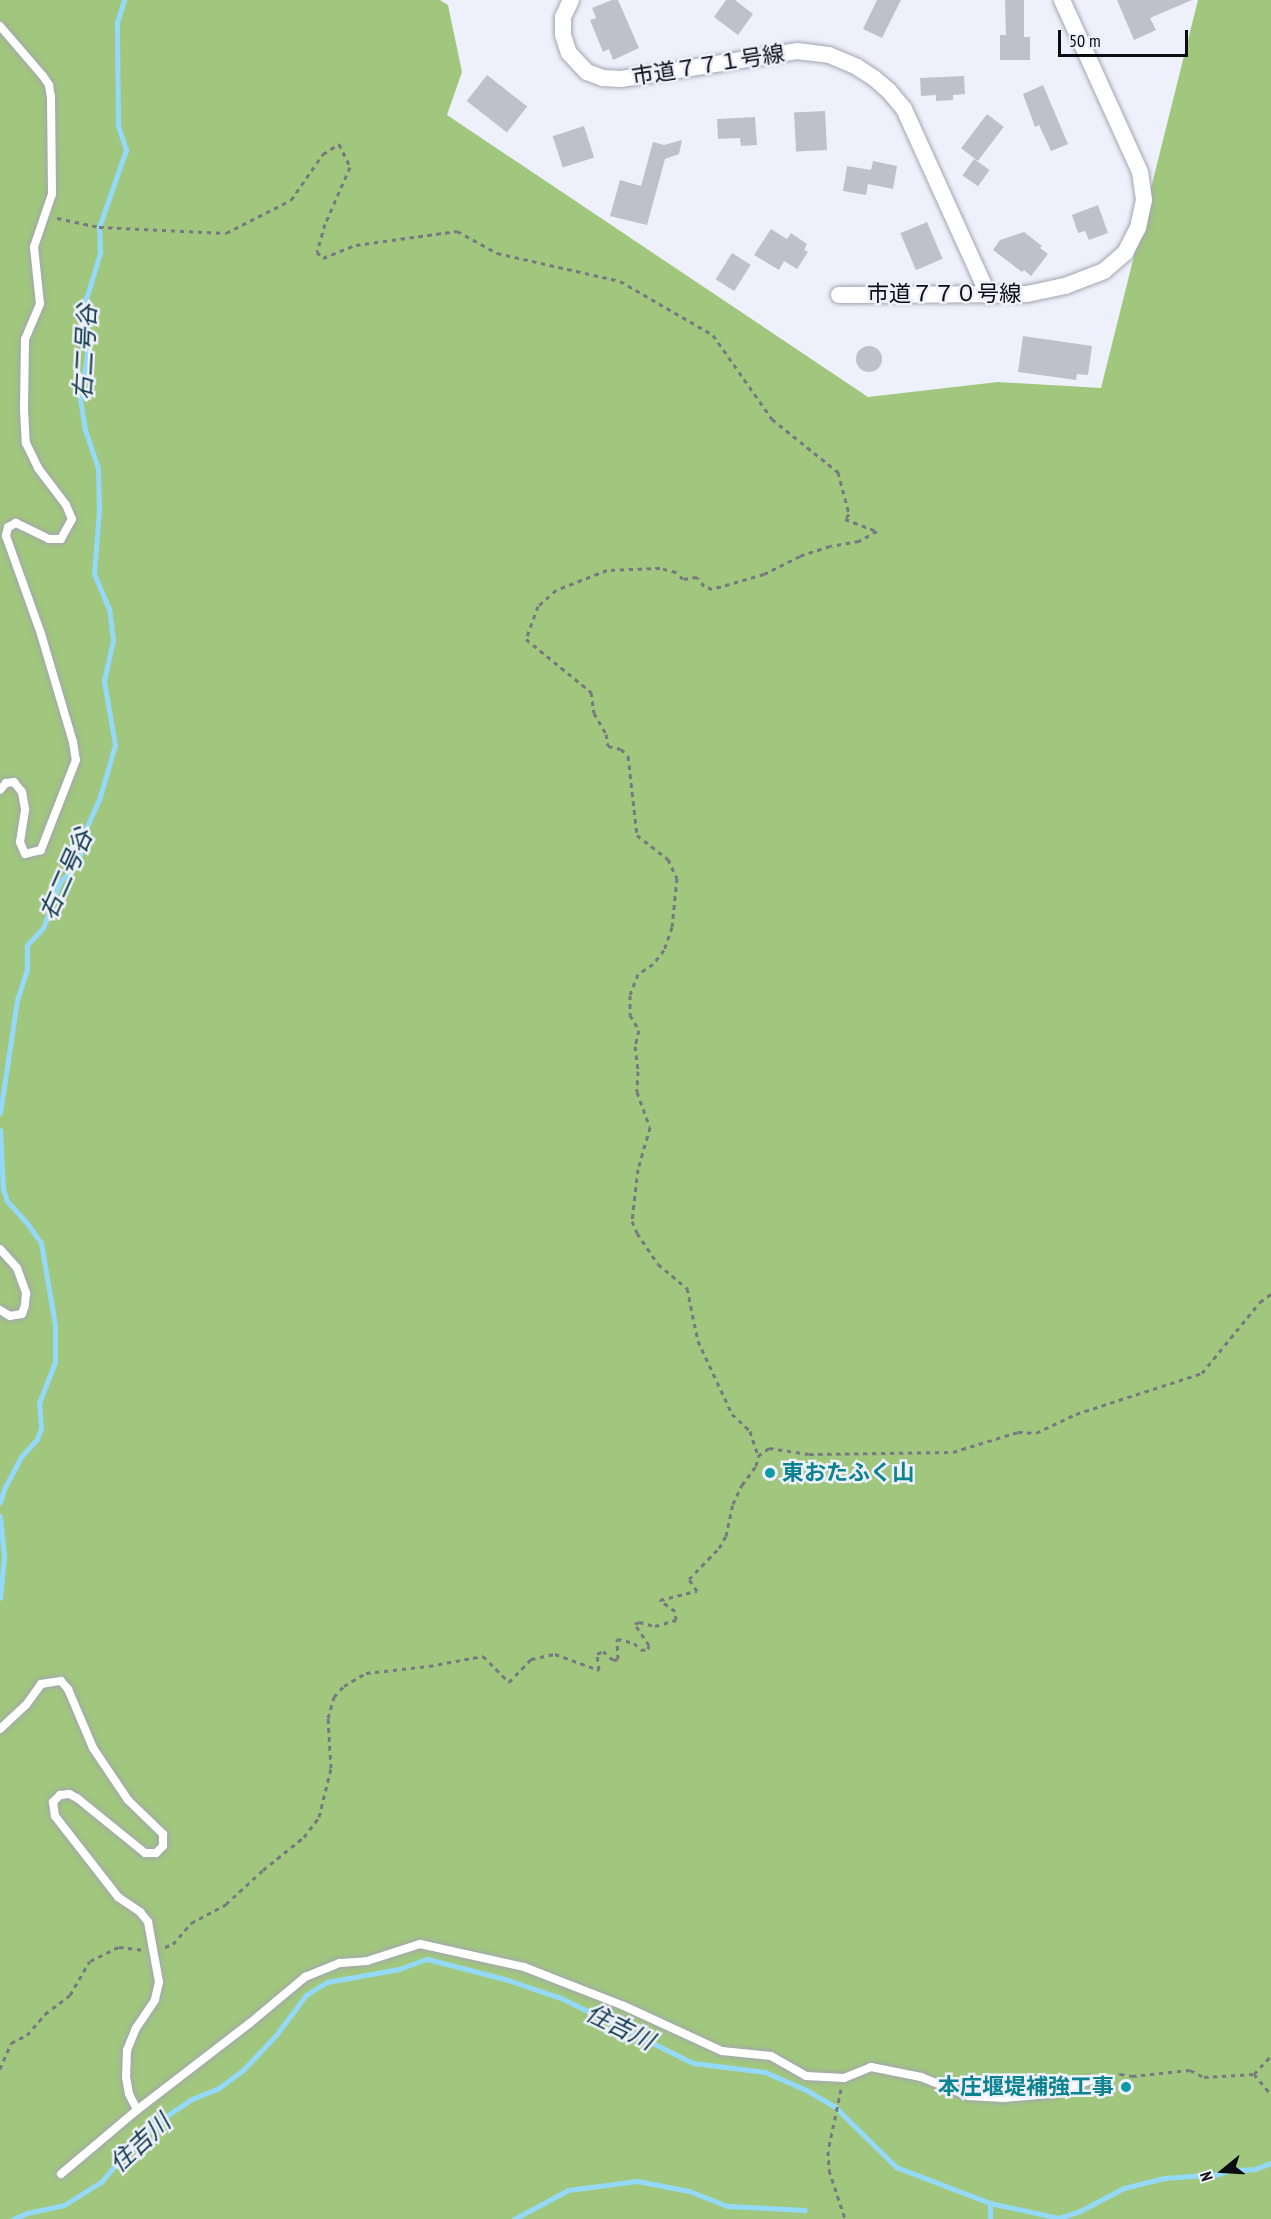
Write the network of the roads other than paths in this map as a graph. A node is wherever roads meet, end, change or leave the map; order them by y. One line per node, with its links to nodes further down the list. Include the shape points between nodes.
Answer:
1 (571, 0): 5 (street, 市道７７１号線, via 563,17 562,35 569,53 587,72 603,78 621,79 797,51 829,55 873,78 904,109)
2 (1062, 0): 5 (street, 市道７７０号線, via 1140,172 1144,200 1138,228 1125,253 1104,271 1065,286)
3 (0, 26): 6 (lane, via 49,85 52,187 34,247 40,304 25,339 26,432 38,468 72,519 61,539 49,539 16,523 8,527 6,536 44,645 76,760 41,850 25,854 20,842 25,809 22,792 14,782 6,783)
4 (839, 295): 5 (street, 市道７７０号線)
5 (989, 296)
6 (0, 790)
7 (0, 1249): 8 (lane, via 17,1268 26,1293 22,1314 10,1316)
8 (0, 1310)
9 (0, 1729): 11 (lane, via 26,1705 41,1684 61,1681 93,1748 128,1800 164,1834 163,1846 156,1853 145,1853 69,1794 60,1795 53,1802 55,1816 118,1897 148,1922 159,1982 155,2000 127,2049 128,2085)
10 (1091, 2080): 11 (lane, via 1049,2094 1004,2098 968,2096 893,2069 871,2067 844,2078 806,2076 771,2056 722,2050 524,1967 420,1944 368,1961 340,1963 305,1977)
11 (137, 2110): 12 (lane)
12 (61, 2174)

